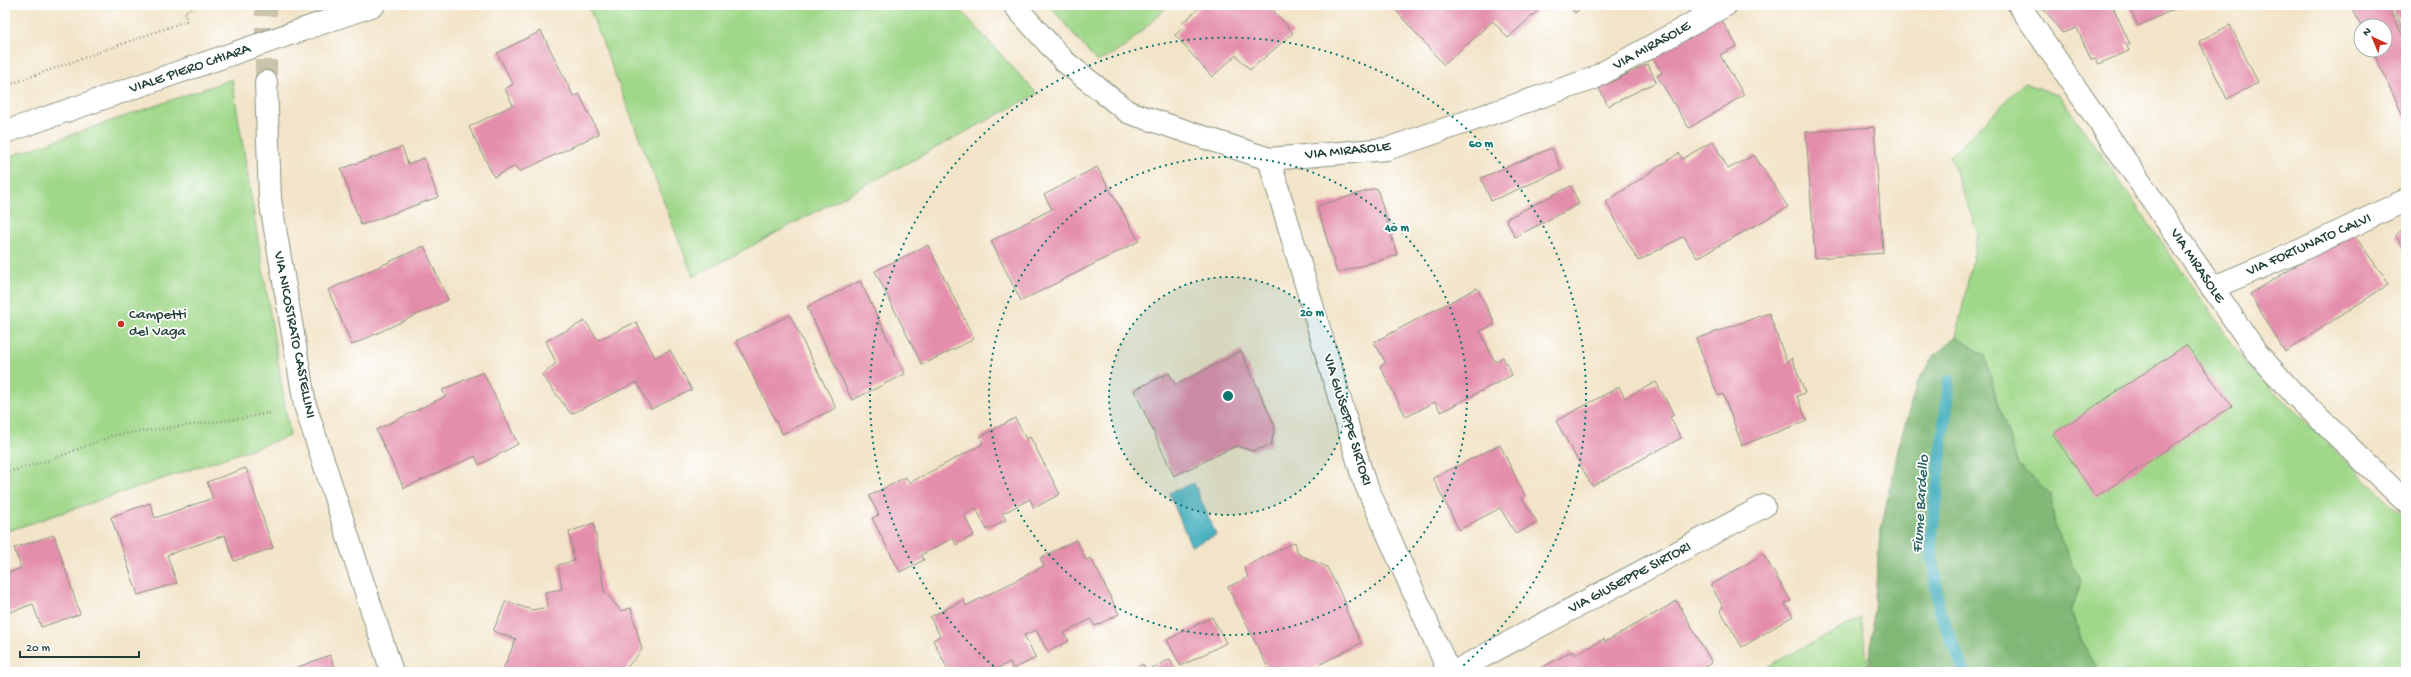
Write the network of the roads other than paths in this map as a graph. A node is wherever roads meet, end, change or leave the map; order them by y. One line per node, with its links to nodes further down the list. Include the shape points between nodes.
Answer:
1 (374, 5): 6 (street, VIALE PIERO CHIARA)
2 (1014, 5): 7 (street, VIA MIRASOLE, via 1064,61 1128,112)
3 (1726, 5): 7 (street, VIA MIRASOLE, via 1592,79 1387,149)
4 (2019, 5): 9 (street, VIA MIRASOLE)
5 (266, 82): 12 (street, VIA NICOSTRATO CASTELLINI, via 270,199 305,406)
6 (5, 132)
7 (1269, 159): 13 (street, VIA GIUSEPPE SIRTORI, via 1363,478)
8 (2406, 200): 9 (street, VIA FORTUNATO CALVI, via 2295,253)
9 (2212, 288): 10 (street, VIA MIRASOLE, via 2257,353 2294,394)
10 (2406, 502)
11 (1764, 506): 14 (street, VIA GIUSEPPE SIRTORI)
12 (392, 672)
13 (1449, 672)
14 (1454, 672)

